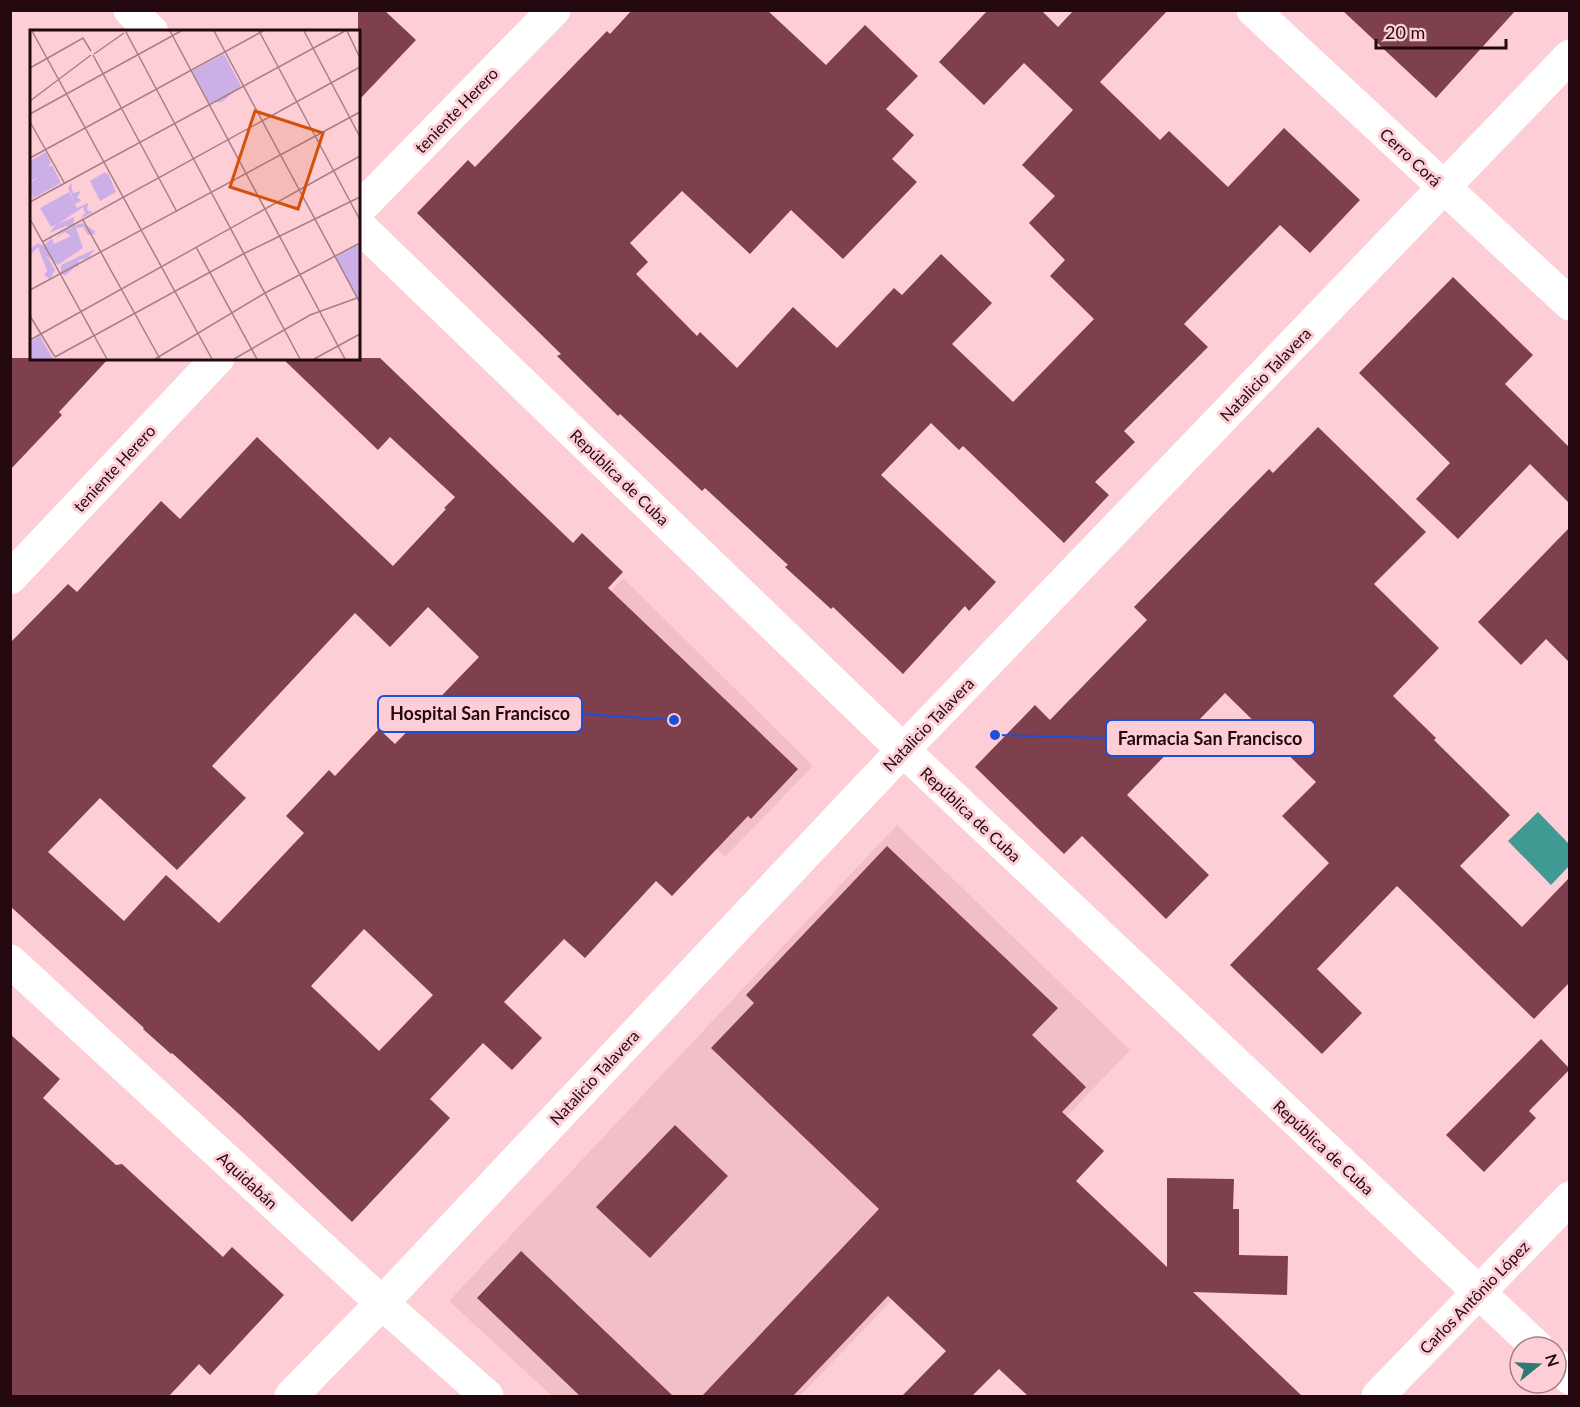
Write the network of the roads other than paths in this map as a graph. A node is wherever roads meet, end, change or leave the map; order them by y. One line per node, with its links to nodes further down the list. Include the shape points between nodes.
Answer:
1 (130, 10): 4 (street)
2 (554, 10): 7 (street, teniente Herero)
3 (1253, 10): 6 (street, Cerro Corá)
4 (150, 30)
5 (1569, 56): 6 (street, Natalicio Talavera)
6 (1443, 188): 9 (street, Cerro Corá); 12 (street, Natalicio Talavera)
7 (360, 208)
8 (360, 227): 12 (street, República de Cuba)
9 (1569, 304)
10 (216, 360): 11 (street, teniente Herero)
11 (10, 578)
12 (903, 750): 15 (street, República de Cuba); 16 (street, Natalicio Talavera)
13 (10, 961): 16 (street, Aquidabán)
14 (1569, 1198): 15 (street, Carlos Antônio López)
15 (1479, 1292): 17 (street, República de Cuba); 20 (street, Carlos Antônio López)
16 (382, 1303): 18 (street, Natalicio Talavera); 19 (street, Aquidabán)
17 (1524, 1335)
18 (291, 1396)
19 (488, 1396)
20 (1378, 1396)

